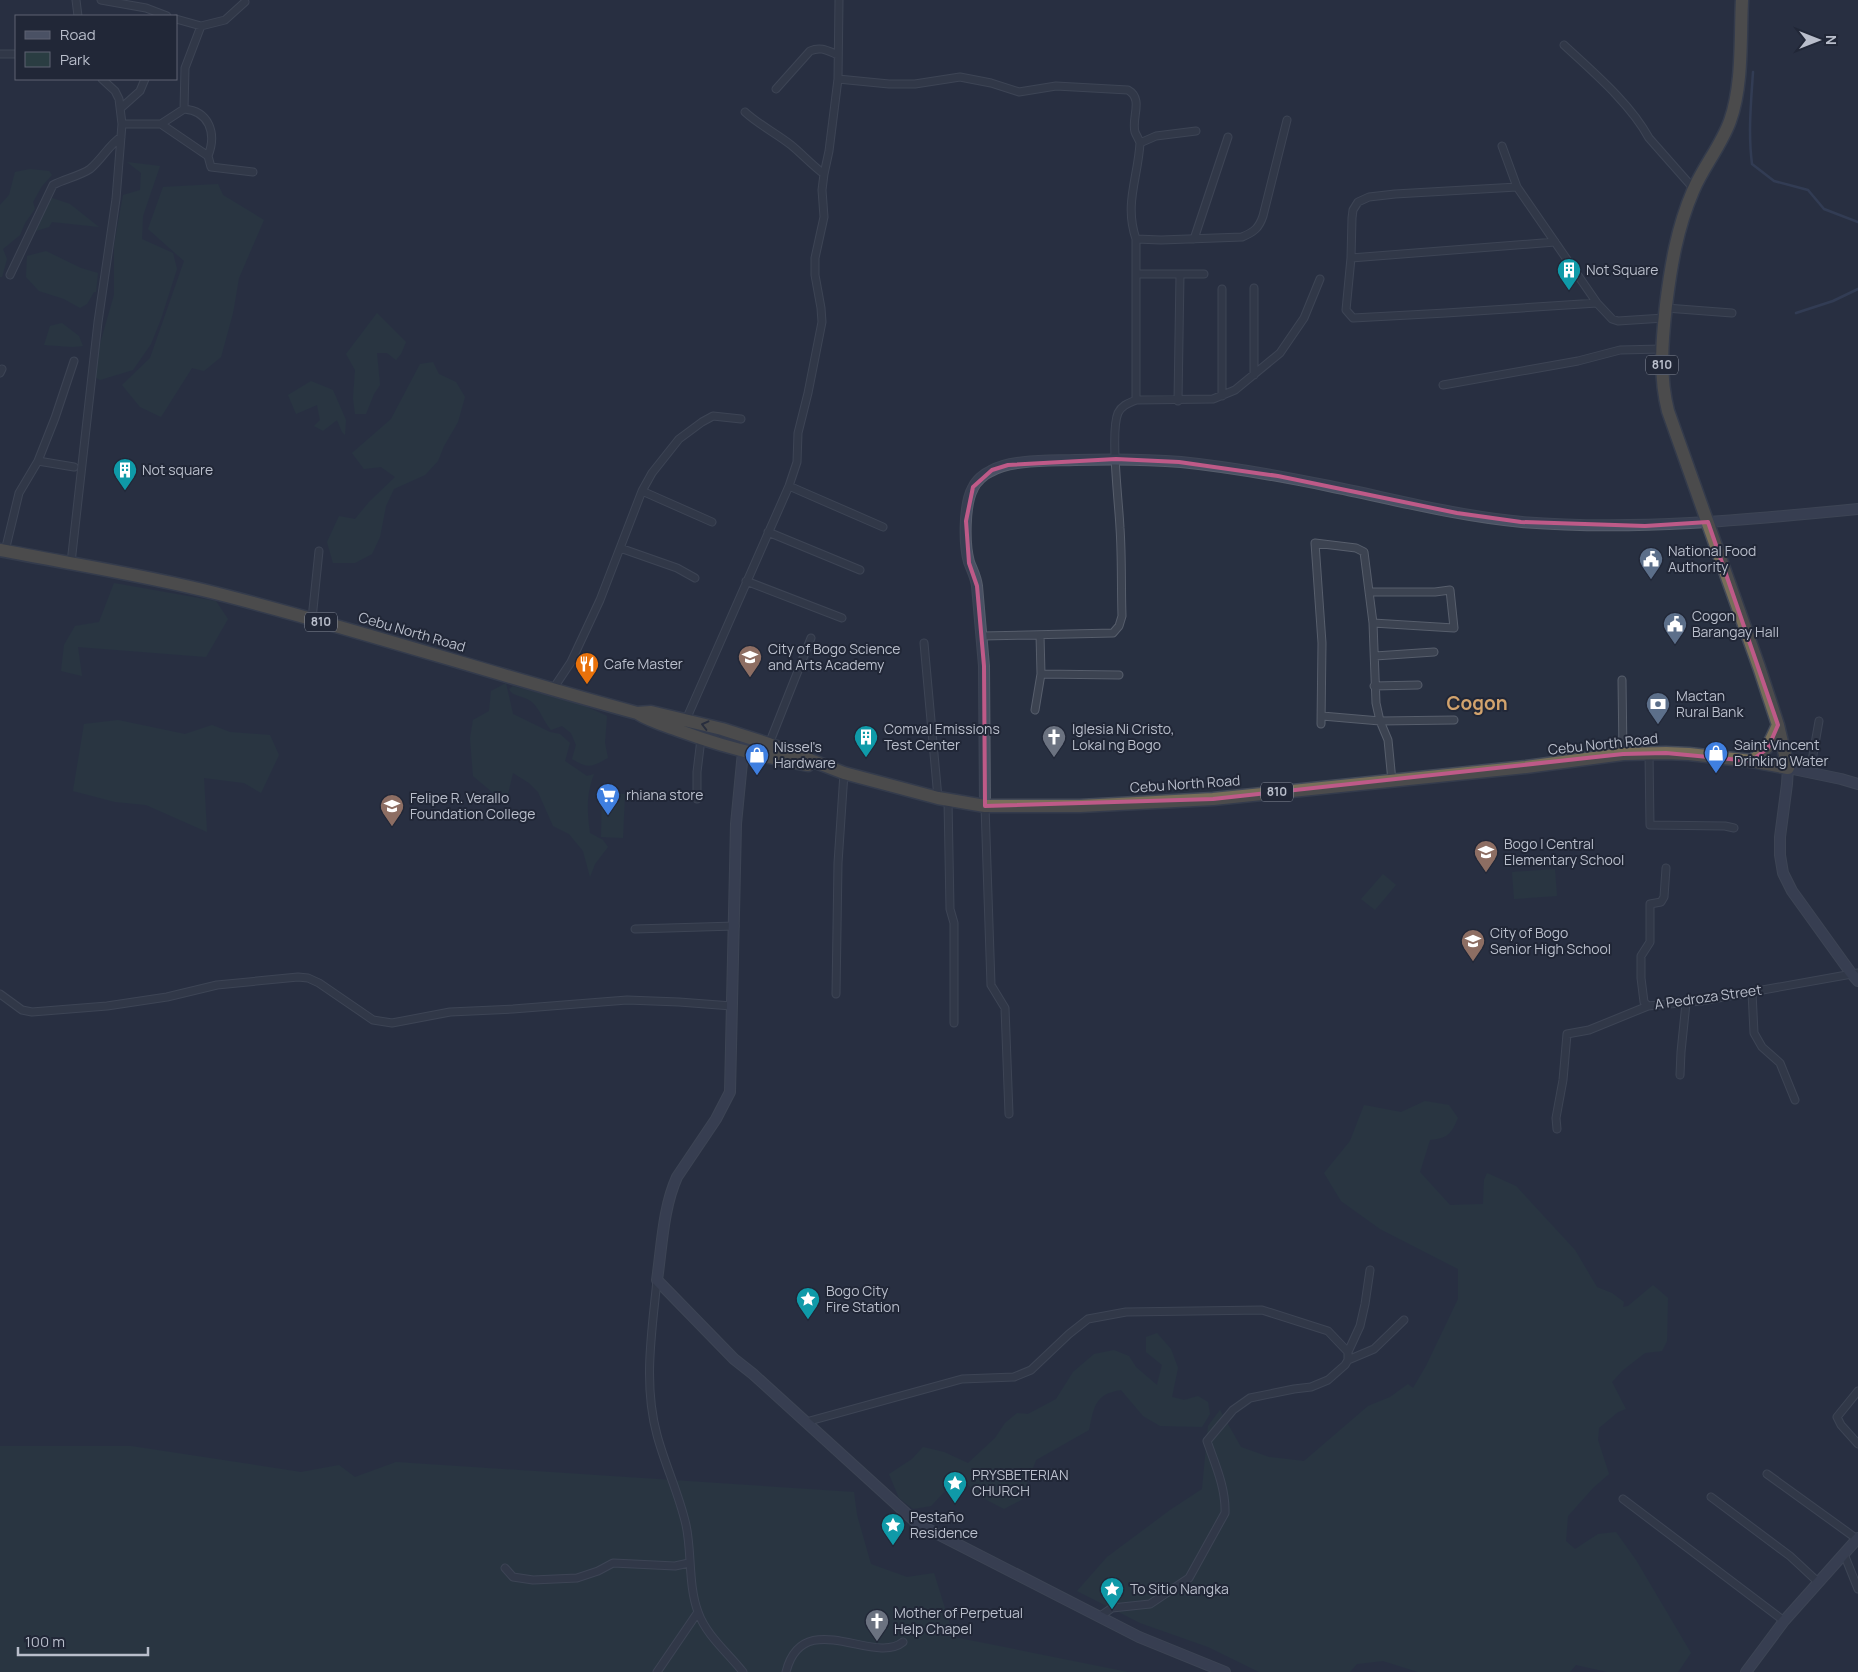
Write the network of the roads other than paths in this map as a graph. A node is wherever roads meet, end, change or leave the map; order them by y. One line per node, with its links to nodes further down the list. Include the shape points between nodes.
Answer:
1 (76, 0): 6 (street)
2 (101, 0): 7 (street, via 146,8)
3 (839, 0): 13 (street)
4 (1742, 0): 33 (highway, 810, via 1739,73 1731,120)
5 (244, 2): 9 (street, via 225,20)
6 (78, 15)
7 (164, 15)
8 (178, 20): 9 (street)
9 (201, 26): 19 (street, via 185,68)
10 (1564, 45): 33 (street, via 1616,95)
11 (0, 54): 12 (street)
12 (15, 54)
13 (838, 55): 14 (street); 17 (street, via 822,48 810,51)
14 (838, 79): 27 (street, via 915,84 960,77 992,82 1019,92 1056,86 1128,90 1136,100 1135,131); 31 (street)
15 (103, 80): 18 (street, via 115,91)
16 (145, 80): 18 (street, via 140,91)
17 (776, 88)
18 (121, 108): 22 (street)
19 (184, 108): 23 (street); 29 (street, via 195,110 209,123 212,140)
20 (745, 112): 31 (street)
21 (1287, 120): 35 (street, via 1260,225 1242,238)
22 (122, 124): 23 (street); 25 (street)
23 (161, 124): 29 (street)
24 (1196, 131): 27 (street, via 1156,136)
25 (121, 137): 41 (street, via 88,170 53,185); 69 (street)
26 (1228, 137): 35 (street)
27 (1140, 143): 34 (street, via 1130,217)
28 (1502, 146): 32 (street)
29 (208, 156): 30 (street, via 211,167)
30 (253, 172)
31 (824, 174): 59 (street, via 824,216 814,275 822,322 798,433 797,462)
32 (1516, 187): 36 (street); 37 (street, via 1369,197 1358,202 1353,210)
33 (1694, 189): 46 (highway, 810, via 1676,240)
34 (1136, 239): 35 (street); 38 (street)
35 (1194, 239)
36 (1555, 242): 37 (street); 45 (street)
37 (1351, 258): 45 (street, via 1346,310 1353,318)
38 (1136, 274): 39 (street); 53 (street)
39 (1180, 274): 40 (street); 54 (street)
40 (1204, 274)
41 (10, 275)
42 (1320, 278): 50 (street, via 1304,318 1280,352)
43 (1254, 288): 50 (street)
44 (1222, 289): 52 (street)
45 (1596, 302): 46 (street, via 1618,321)
46 (1665, 313): 47 (street); 48 (highway, 810)
47 (1732, 313)
48 (1662, 349): 51 (street, via 1620,350); 63 (highway, 810, via 1668,411)
49 (74, 360): 57 (street)
50 (1254, 375): 52 (street)
51 (1443, 385)
52 (1222, 396): 54 (street)
53 (1136, 400): 54 (street); 56 (street, via 1119,412)
54 (1178, 401)
55 (741, 419): 60 (street, via 713,416 702,422 679,439)
56 (1116, 459): 63 (street, via 1179,462 1278,476 1456,513 1520,522 1645,526); 77 (street, via 1122,616 1119,626 1113,633); 78 (street, via 1008,465 992,470 973,487 968,502 966,545 978,586)
57 (38, 461): 58 (street); 67 (street, via 19,493)
58 (74, 467)
59 (789, 486): 64 (street); 65 (street)
60 (642, 491): 62 (street); 66 (street)
61 (1858, 509): 63 (street)
62 (712, 522)
63 (1708, 522): 93 (highway, 810)
64 (883, 527)
65 (768, 532): 70 (street); 72 (street)
66 (620, 548): 71 (street, via 677,568); 88 (street, via 571,662)
67 (2, 550): 69 (highway, Cebu North Road / 810)
68 (320, 551): 75 (street)
69 (71, 563): 75 (highway, Cebu North Road / 810, via 212,593)
70 (860, 570)
71 (695, 578)
72 (746, 581): 74 (street); 94 (street)
73 (1369, 592): 76 (street); 76 (street, via 1450,590 1454,615 1454,628); 91 (street, via 1364,552 1315,543 1321,633 1321,720)
74 (842, 618)
75 (312, 619): 88 (highway, Cebu North Road / 810)
76 (1373, 623): 82 (street)
77 (1040, 634): 78 (street); 83 (street)
78 (982, 636): 111 (street)
79 (811, 638): 98 (street)
80 (924, 643): 110 (street)
81 (1434, 652): 82 (street)
82 (1375, 656): 87 (street)
83 (1040, 674): 84 (street); 89 (street)
84 (1120, 675)
85 (1622, 680): 101 (street)
86 (1418, 685): 87 (street)
87 (1374, 686): 91 (street)
88 (553, 688): 94 (highway, Cebu North Road / 810, via 637,713 648,720)
89 (1035, 710)
90 (1454, 720): 91 (street)
91 (1380, 721): 107 (street, via 1388,740)
92 (1819, 721): 106 (street)
93 (1778, 725): 103 (highway, via 1768,748); 104 (highway, 810)
94 (684, 726): 95 (highway, Cebu North Road / 810, one-way to 94); 97 (highway, Cebu North Road / 810)
95 (729, 731): 96 (highway, Cebu North Road / 810); 99 (highway)
96 (748, 736): 98 (highway, Cebu North Road / 810); 100 (street)
97 (701, 739): 99 (highway, Cebu North Road / 810); 109 (street)
98 (769, 744): 105 (highway, Cebu North Road / 810)
99 (724, 746): 100 (highway, Cebu North Road / 810)
100 (743, 752): 105 (highway, Cebu North Road / 810); 114 (street, via 736,824)
101 (1623, 754): 102 (highway, Cebu North Road / 810); 107 (highway, Cebu North Road / 810)
102 (1650, 754): 103 (highway, Cebu North Road / 810, via 1689,754); 112 (street, via 1650,825)
103 (1752, 761): 104 (highway, Cebu North Road / 810)
104 (1788, 768): 106 (street); 116 (street, via 1780,837 1783,873 1792,891)
105 (839, 771): 110 (highway, Cebu North Road / 810); 119 (street)
106 (1810, 772): 108 (street)
107 (1392, 781): 111 (highway, Cebu North Road / 810, via 1213,799 1080,806)
108 (1858, 784)
109 (697, 799)
110 (943, 799): 111 (highway, Cebu North Road / 810); 123 (street, via 950,909 954,923)
111 (985, 806): 126 (street, via 991,985 1005,1008)
112 (1734, 828)
113 (1666, 868): 122 (street, via 1664,897 1661,902 1650,904 1650,942 1641,956 1640,978 1644,1002)
114 (734, 926): 115 (street); 121 (street)
115 (635, 929)
116 (1856, 976): 117 (street, A Pedroza Street)
117 (1752, 992): 120 (street, A Pedroza Street); 125 (street, via 1754,1033 1762,1047 1780,1063)
118 (0, 994): 121 (street, via 22,1010 32,1012 107,1006 167,998 217,985 298,977 319,982 373,1020 392,1023 450,1012 627,1000)
119 (836, 994)
120 (1686, 1003): 122 (street, A Pedroza Street); 124 (street)
121 (732, 1006): 129 (street, via 730,1092 672,1187)
122 (1648, 1006): 127 (street, A Pedroza Street, via 1589,1030 1567,1034)
123 (954, 1024)
124 (1680, 1075)
125 (1795, 1100)
126 (1009, 1114)
127 (1557, 1129)
128 (1370, 1270): 131 (street, via 1366,1304)
129 (657, 1280): 133 (street, via 734,1359); 140 (street, via 650,1346 651,1392 656,1433 686,1526)
130 (1404, 1320): 131 (street, via 1374,1349)
131 (1348, 1356): 133 (street, via 1328,1331 1262,1310 1126,1312 1088,1319 1032,1370 1014,1377 962,1379); 145 (street, via 1345,1364 1328,1380 1311,1387 1250,1398 1233,1410 1207,1440 1226,1502 1225,1513 1189,1578 1150,1604 1149,1600 1123,1603)
132 (1858, 1391): 134 (street, via 1838,1416)
133 (806, 1422): 145 (street, via 918,1524)
134 (1858, 1444)
135 (1767, 1474): 138 (street)
136 (1711, 1497): 142 (street, via 1790,1556)
137 (1623, 1499): 146 (street)
138 (1858, 1538): 139 (street)
139 (1844, 1554): 142 (street); 143 (street)
140 (689, 1563): 141 (street, via 675,1566 612,1563 577,1578 532,1580 513,1577); 144 (street)
141 (505, 1568)
142 (1818, 1582): 146 (street)
143 (1858, 1589)
144 (698, 1612): 148 (street); 149 (street, via 708,1630)
145 (1098, 1617): 151 (street)
146 (1784, 1621): 152 (street)
147 (903, 1642): 150 (street, via 892,1649 824,1639 806,1642 789,1658)
148 (657, 1672)
149 (743, 1672)
150 (786, 1672)
151 (1225, 1672)
152 (1746, 1672)

